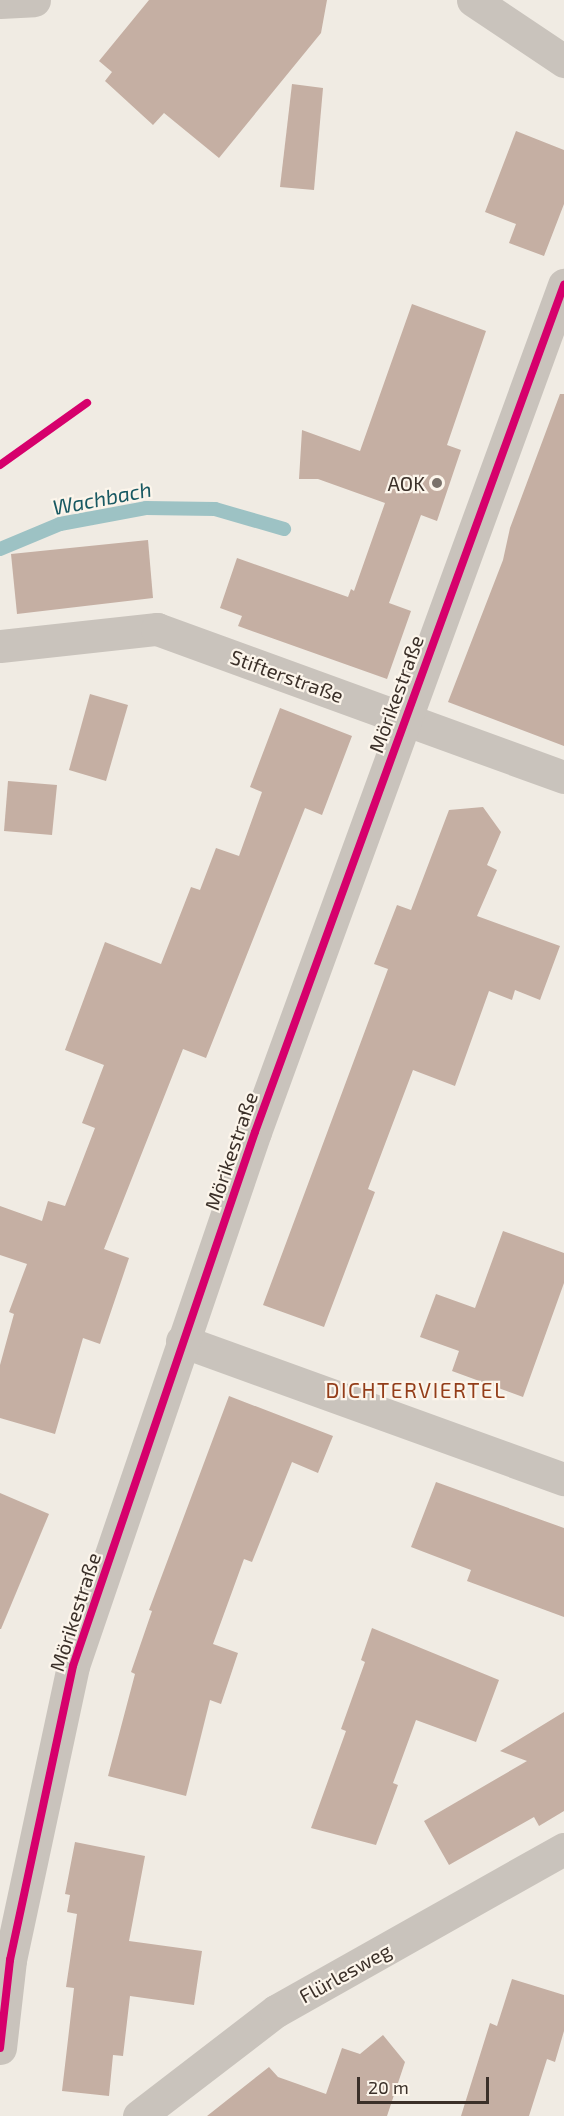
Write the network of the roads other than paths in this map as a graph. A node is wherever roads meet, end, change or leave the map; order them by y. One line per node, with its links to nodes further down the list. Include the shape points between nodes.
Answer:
1 (34, 0): 3 (street)
2 (473, 0): 4 (street)
3 (0, 2)
4 (564, 61)
5 (564, 285): 7 (street, Mörikestraße)
6 (0, 646): 7 (street, Stifterstraße, via 157,629)
7 (404, 718): 8 (street, Stifterstraße); 9 (street, Mörikestraße)
8 (564, 777)
9 (182, 1341): 10 (street); 12 (street, Mörikestraße, via 73,1666 10,1960)
10 (564, 1479)
11 (564, 1849): 13 (street, Flürlesweg, via 276,2012)
12 (0, 2048)
13 (139, 2116)

